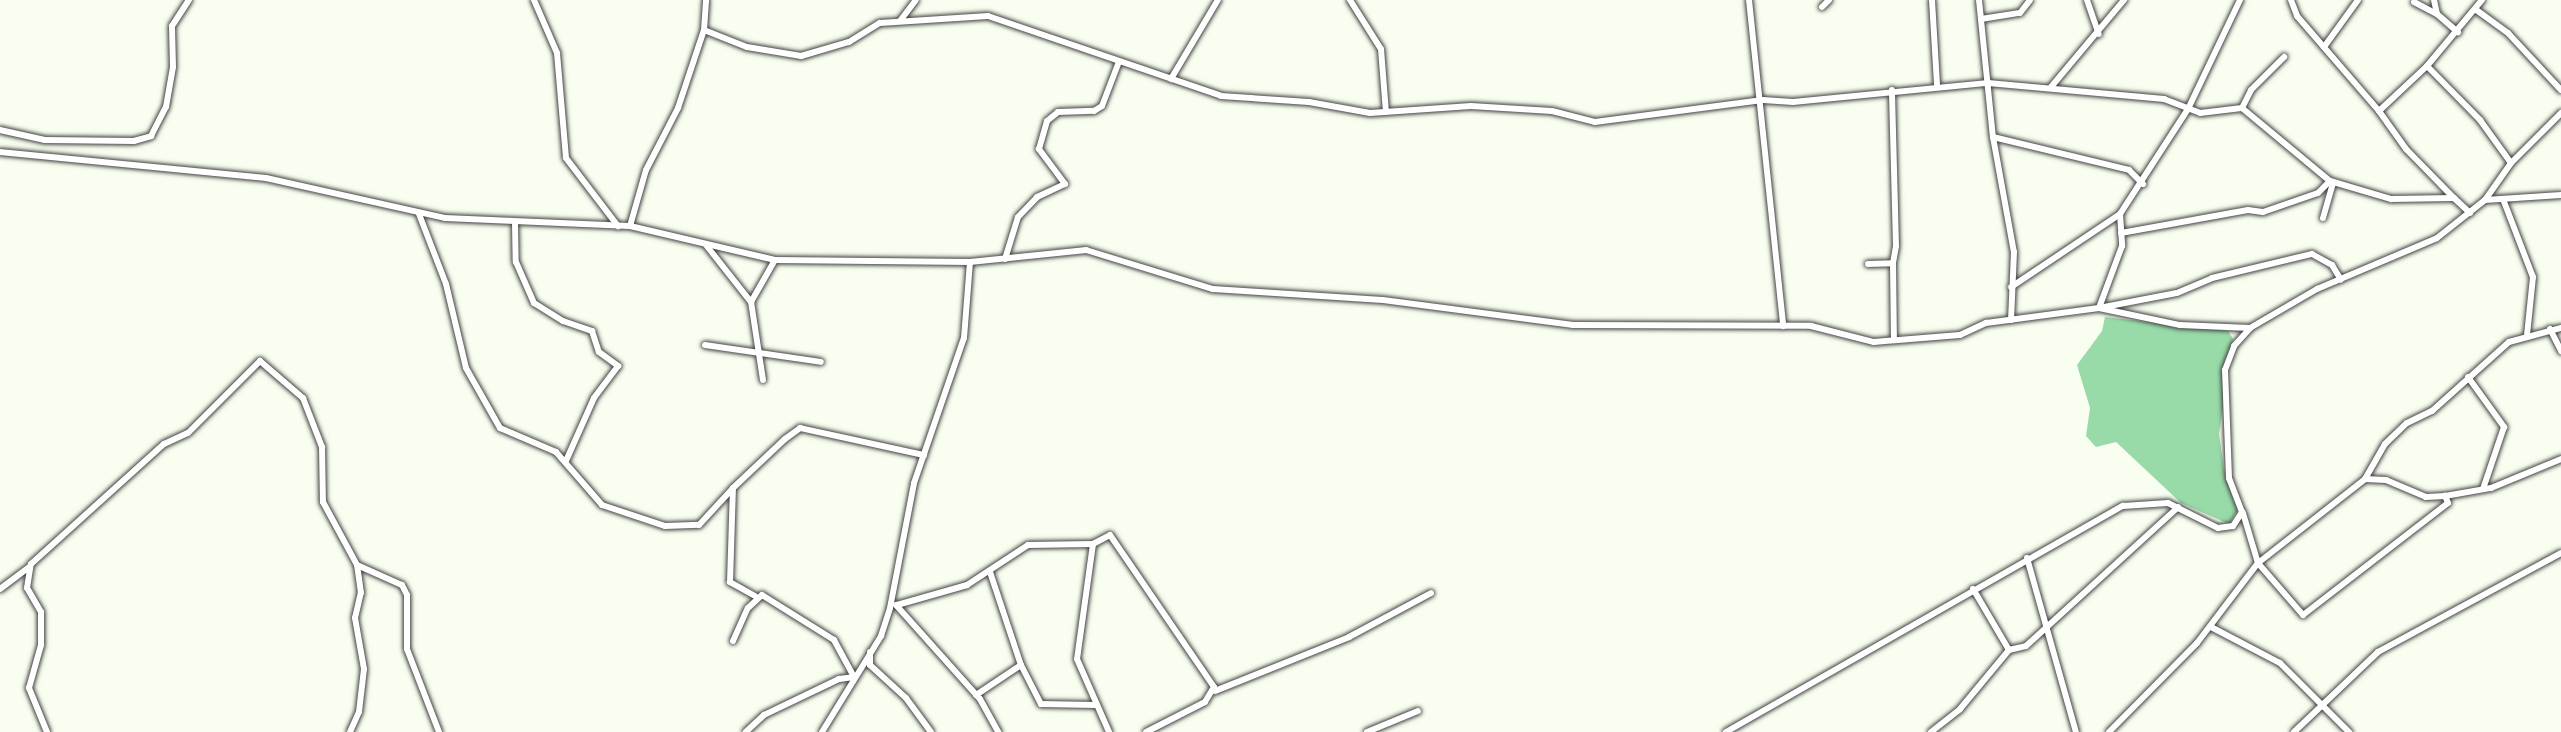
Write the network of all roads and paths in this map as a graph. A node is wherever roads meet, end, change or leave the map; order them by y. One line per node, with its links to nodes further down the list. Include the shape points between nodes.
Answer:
1 (189, 0): 44 (street, via 180,6 172,26 173,67 166,107 151,136 134,141 45,140)
2 (534, 0): 59 (street, via 557,53 566,158)
3 (706, 0): 25 (street)
4 (916, 0): 24 (street)
5 (1218, 0): 32 (street)
6 (1350, 0): 42 (street, via 1381,49)
7 (1749, 0): 38 (street)
8 (1829, 0): 20 (street)
9 (1932, 0): 34 (street)
10 (1979, 0): 23 (street)
11 (2030, 0): 23 (street, via 2020,13)
12 (2087, 0): 27 (street)
13 (2124, 0): 27 (street)
14 (2240, 0): 40 (street)
15 (2291, 0): 28 (street, via 2297,16)
16 (2358, 0): 28 (street)
17 (2434, 0): 22 (street)
18 (2482, 0): 21 (street)
19 (2414, 2): 22 (street)
20 (1822, 7)
21 (2475, 9): 26 (street); 37 (street, via 2508,33)
22 (2437, 14): 26 (street)
23 (1981, 19): 33 (street)
24 (900, 21): 25 (street, via 880,23 849,42 801,56 747,47); 30 (street, via 988,16)
25 (704, 30): 60 (street, via 678,108 646,170)
26 (2458, 32): 31 (street)
27 (2099, 34): 35 (street)
28 (2324, 47): 41 (street)
29 (2284, 57): 39 (street, via 2251,90)
30 (1118, 64): 32 (street); 63 (street, via 1102,106 1058,112 1047,121 1039,149 1065,184 1037,197 1018,217)
31 (2427, 66): 41 (street); 47 (street, via 2480,120)
32 (1171, 79): 42 (street, via 1247,101)
33 (1988, 83): 34 (street); 35 (street); 45 (street)
34 (1937, 84): 36 (street)
35 (2051, 87): 40 (street, via 2164,99)
36 (1892, 90): 38 (street, via 1793,102); 66 (street, via 1897,219)
37 (2561, 90)
38 (1763, 100): 42 (street, via 1595,122 1552,111 1471,106); 73 (street)
39 (2242, 108): 40 (street, via 2200,113); 48 (street)
40 (2188, 109): 49 (street)
41 (2379, 111): 51 (street, via 2406,149)
42 (1386, 112)
43 (2561, 113): 47 (street)
44 (0, 130)
45 (1993, 137): 49 (street, via 2129,170); 69 (street, via 2014,252)
46 (0, 152): 55 (street, via 266,178)
47 (2511, 163): 53 (street)
48 (2332, 182): 51 (street, via 2391,199); 57 (street); 61 (street, via 2318,193 2263,212 2248,210)
49 (2143, 184): 56 (street)
50 (2561, 195): 52 (street)
51 (2454, 198): 54 (street)
52 (2503, 199): 53 (street); 77 (street, via 2533,277)
53 (2485, 200): 54 (street)
54 (2470, 213): 68 (street, via 2437,238)
55 (419, 214): 58 (street); 86 (street, via 446,284 466,368 485,407 510,435)
56 (2120, 214): 61 (street); 69 (street)
57 (2323, 218)
58 (515, 223): 59 (street); 86 (street, via 516,262 534,303 592,331 593,343 618,366 594,398)
59 (618, 226): 60 (street)
60 (630, 226): 62 (street)
61 (2121, 233): 71 (street, via 2122,246)
62 (705, 244): 64 (street); 70 (street)
63 (1005, 259): 65 (street); 73 (street, via 1086,250 1213,289 1383,300 1573,325)
64 (775, 260): 65 (street); 70 (street)
65 (970, 262): 85 (street, via 964,338)
66 (1893, 263): 67 (street); 78 (street)
67 (1868, 264)
68 (2341, 280): 71 (street, via 2332,265 2312,254 2212,278 2177,293); 74 (street)
69 (2011, 287): 72 (street)
70 (751, 302): 81 (street)
71 (2099, 308): 72 (street); 74 (street, via 2180,325)
72 (2011, 320): 78 (street, via 1960,335)
73 (1783, 326): 78 (street)
74 (2250, 328): 93 (street, via 2234,346 2225,370 2222,406 2229,478)
75 (2561, 328): 76 (street)
76 (2550, 329): 77 (street); 80 (street)
77 (2527, 335): 83 (street, via 2483,360)
78 (1894, 340)
79 (705, 345): 81 (street)
80 (2561, 351)
81 (759, 352): 82 (street); 84 (street)
82 (821, 362)
83 (2468, 377): 88 (street, via 2385,444); 90 (street, via 2504,427)
84 (763, 380)
85 (924, 455): 89 (street, via 800,428); 105 (street, via 897,555)
86 (566, 461): 89 (street, via 602,505 665,526 699,525)
87 (2559, 464): 90 (street)
88 (2365, 479): 91 (street, via 2386,480 2426,497); 97 (street)
89 (733, 488): 104 (street, via 730,582)
90 (2483, 489): 91 (street)
91 (2445, 496): 97 (street, via 2448,503 2303,615)
92 (2178, 507): 93 (street, via 2225,529); 96 (street, via 2146,501 2123,506); 106 (street)
93 (2242, 512): 97 (street)
94 (1093, 544): 100 (street, via 1028,545); 113 (street, via 1110,535); 116 (street, via 1077,659)
95 (2561, 553): 115 (street, via 2378,652)
96 (2027, 558): 102 (street); 106 (street)
97 (2258, 563): 107 (street)
98 (31, 564): 99 (street, via 164,444 188,433 260,361 303,398 322,447 323,502); 101 (street); 118 (street, via 27,588 41,612 41,645 29,688)
99 (357, 565): 119 (street, via 361,593 356,631 364,669 359,712); 120 (street, via 402,585 407,595 407,649)
100 (990, 572): 105 (street, via 967,585); 111 (street)
101 (0, 589)
102 (1973, 589): 109 (street); 128 (street)
103 (1431, 593): 113 (street, via 1349,637)
104 (755, 596): 108 (street); 112 (street, via 776,603 834,640)
105 (894, 606): 110 (street); 114 (street)
106 (2048, 627): 109 (street, via 2026,646); 130 (street)
107 (2211, 627): 115 (street, via 2280,663); 131 (street, via 2140,706)
108 (733, 641)
109 (2009, 650): 129 (street, via 1960,709)
110 (870, 652): 112 (street); 123 (street, via 870,665 906,698)
111 (1021, 665): 114 (street); 116 (street, via 1041,704)
112 (854, 677): 121 (street, via 764,715); 122 (street)
113 (1215, 691): 126 (street, via 1193,709)
114 (976, 695): 124 (street)
115 (2322, 704): 132 (street); 133 (street)
116 (1095, 705): 125 (street)
117 (1418, 711): 127 (street)
118 (47, 732)
119 (350, 732)
120 (439, 732)
121 (746, 732)
122 (822, 732)
123 (931, 732)
124 (998, 732)
125 (1109, 732)
126 (1146, 732)
127 (1367, 732)
128 (1726, 732)
129 (1931, 732)
130 (2076, 732)
131 (2109, 732)
132 (2294, 732)
133 (2349, 732)

